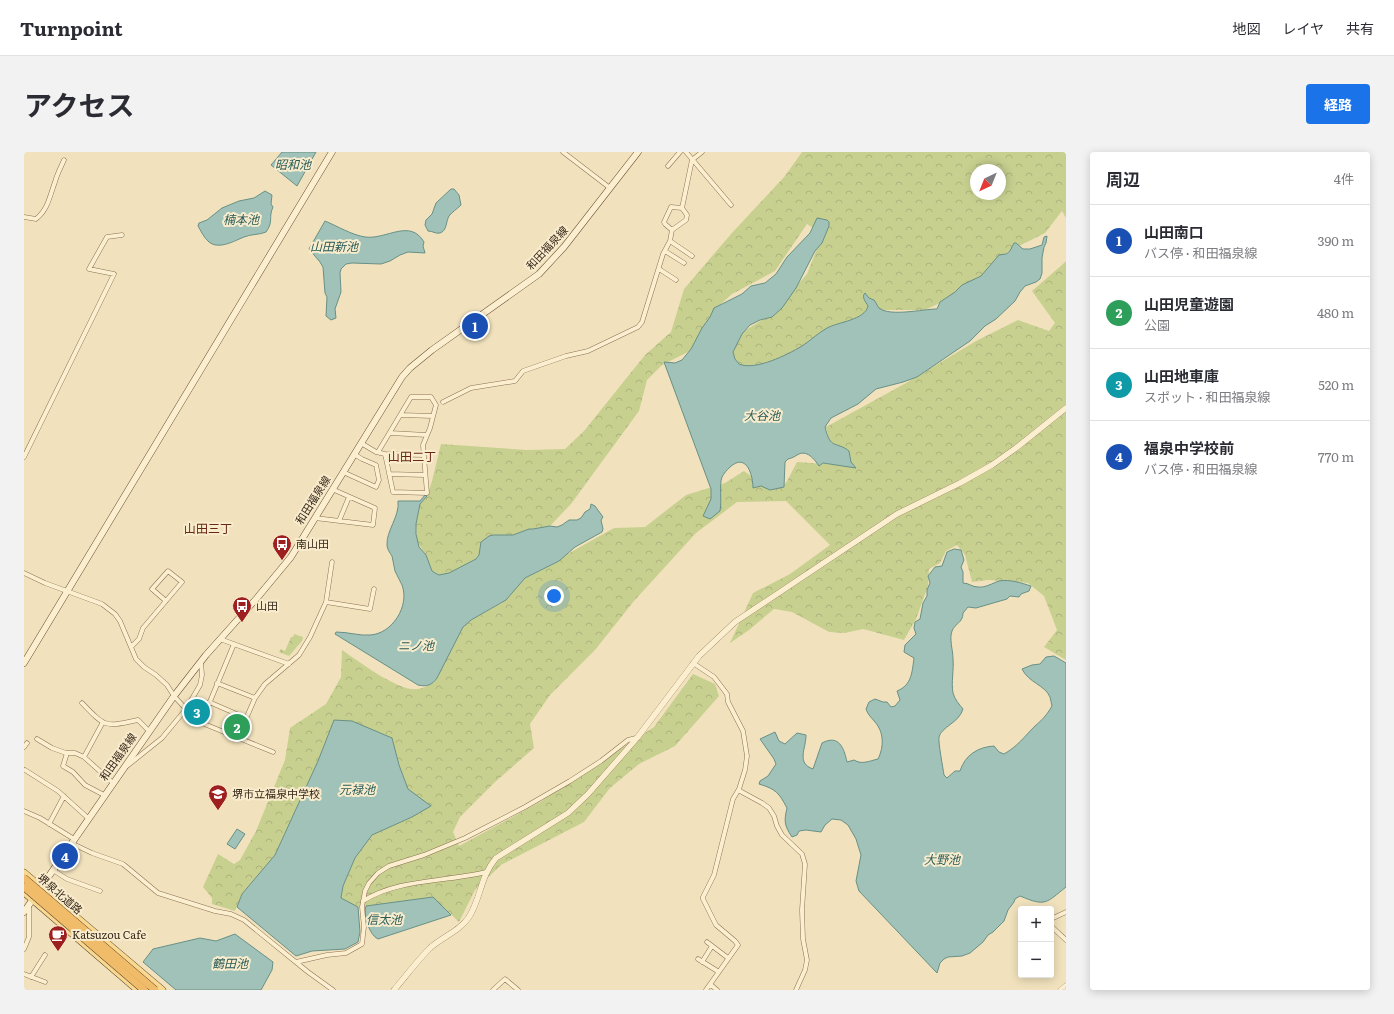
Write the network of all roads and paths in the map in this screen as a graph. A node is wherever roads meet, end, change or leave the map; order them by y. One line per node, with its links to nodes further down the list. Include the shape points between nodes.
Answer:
1 (332, 152): 44 (main road)
2 (563, 152): 10 (street)
3 (638, 152): 10 (main road, 和田福泉線)
4 (680, 152): 9 (street)
5 (686, 152): 8 (street)
6 (702, 152): 8 (street)
7 (64, 160): 13 (street, via 42,214 36,219)
8 (692, 160): 11 (street); 12 (street)
9 (668, 166)
10 (610, 188): 28 (main road, 和田福泉線, via 564,247 539,274 410,368 394,388)
11 (731, 205)
12 (682, 208): 14 (street, via 688,215 686,220); 14 (street, via 671,207 664,222)
13 (24, 217)
14 (672, 230): 16 (street)
15 (122, 235): 33 (street, via 107,237 89,269 114,274)
16 (670, 242): 17 (street); 18 (street)
17 (665, 251): 19 (street); 20 (street)
18 (692, 256)
19 (684, 263)
20 (659, 269): 21 (street); 22 (street, via 642,322 638,327 588,351 523,371 515,381 471,388)
21 (676, 280)
22 (443, 402)
23 (1066, 408): 52 (street, via 992,465 897,514 735,622)
24 (401, 415): 25 (street); 25 (street, via 411,397 430,397 436,405); 26 (street)
25 (433, 416): 27 (street)
26 (390, 433): 27 (street); 29 (street)
27 (427, 435): 32 (street, via 423,445)
28 (361, 442): 29 (street); 30 (main road, 和田福泉線)
29 (378, 452): 31 (street)
30 (354, 454): 34 (main road, 和田福泉線); 34 (street, via 376,465 379,480 376,487)
31 (385, 454): 32 (street); 35 (street)
32 (424, 455): 36 (street)
33 (24, 457)
34 (343, 472): 37 (main road, 和田福泉線)
35 (389, 474): 36 (street); 36 (street, via 393,492 427,493)
36 (425, 475)
37 (332, 489): 38 (street); 39 (main road, 和田福泉線)
38 (349, 497): 40 (street); 40 (street, via 375,508 372,526)
39 (315, 518): 40 (street); 47 (main road, 和田福泉線, via 288,560)
40 (339, 521)
41 (332, 562): 46 (street)
42 (24, 573): 44 (street)
43 (374, 589): 46 (street, via 370,609)
44 (68, 590): 49 (street, via 102,604 115,614); 51 (main road)
45 (166, 601): 45 (street, via 152,589 168,571 182,582); 49 (street, via 143,628 139,639)
46 (326, 602): 53 (street, via 310,637)
47 (220, 639): 48 (street); 50 (main road, 和田福泉線)
48 (234, 644): 53 (street); 54 (street)
49 (132, 646): 55 (street, via 136,659 167,685)
50 (201, 662): 55 (main road, 和田福泉線); 59 (street, via 200,685)
51 (24, 663)
52 (693, 663): 66 (street); 73 (street, via 714,677 727,694 728,702 743,731 747,756)
53 (289, 664): 56 (street, via 265,684)
54 (217, 683): 56 (street); 57 (street)
55 (174, 696): 59 (street); 63 (main road, 和田福泉線)
56 (255, 698): 60 (street)
57 (209, 702): 60 (street); 62 (street)
58 (82, 703): 61 (street)
59 (186, 709): 62 (street); 71 (street, via 162,738)
60 (246, 718): 65 (street)
61 (103, 722): 63 (street, via 114,725 138,720); 69 (street)
62 (201, 723): 65 (street)
63 (149, 731): 71 (main road, 和田福泉線)
64 (37, 738): 68 (street, via 52,748)
65 (238, 738): 67 (street)
66 (637, 738): 81 (street, via 568,813 496,858); 88 (street, via 628,740 601,762 525,807 459,841 389,866 369,883)
67 (273, 752)
68 (67, 753): 69 (street); 74 (street, via 64,766 85,785)
69 (84, 757): 72 (street)
70 (25, 770): 75 (street)
71 (120, 772): 72 (main road, 和田福泉線)
72 (113, 783): 74 (main road, 和田福泉線)
73 (740, 789): 99 (street, via 733,799 714,875 703,896 716,925 738,945); 119 (street, via 740,792 769,808 782,835 802,854 805,864 802,910 807,960)
74 (104, 795): 77 (main road, 和田福泉線)
75 (64, 796): 77 (street); 78 (street)
76 (24, 811): 78 (street)
77 (88, 818): 79 (main road, 和田福泉線)
78 (49, 824): 79 (street)
79 (72, 841): 80 (main road, 和田福泉線); 101 (street, via 92,853 123,864 158,893 244,920)
80 (53, 870): 85 (main road, 和田福泉線); 86 (street, via 67,879)
81 (486, 872): 88 (street, via 410,883); 114 (street, via 476,905 468,918 431,947)
82 (24, 873): 85 (main road)
83 (24, 878): 111 (highway, 堺泉北道路, bridge)
84 (24, 887): 110 (highway, 堺泉北道路, bridge)
85 (41, 887): 89 (main road, 和田福泉線); 112 (main road)
86 (100, 890)
87 (24, 892): 89 (main road)
88 (363, 901): 101 (street, via 362,944 346,953)
89 (31, 902): 90 (main road, 和田福泉線); 97 (street, via 29,937); 109 (main road)
90 (24, 912)
91 (1066, 912): 92 (street)
92 (1054, 918)
93 (1054, 929): 94 (street)
94 (1066, 940)
95 (708, 942): 96 (street)
96 (712, 946): 99 (street); 102 (street)
97 (24, 949)
98 (45, 954): 105 (street)
99 (728, 958): 103 (street)
100 (698, 959): 102 (street)
101 (296, 962): 113 (street)
102 (702, 962): 103 (street)
103 (718, 972): 107 (street)
104 (24, 974): 105 (street)
105 (31, 978): 106 (street)
106 (46, 982)
107 (711, 985): 117 (street); 118 (street)
108 (1066, 986): 120 (street)
109 (138, 990)
110 (144, 990)
111 (155, 990)
112 (162, 990)
113 (333, 990)
114 (394, 990)
115 (493, 990): 116 (street, via 506,979)
116 (518, 990)
117 (706, 990)
118 (717, 990)
119 (796, 990)
120 (1061, 990)

